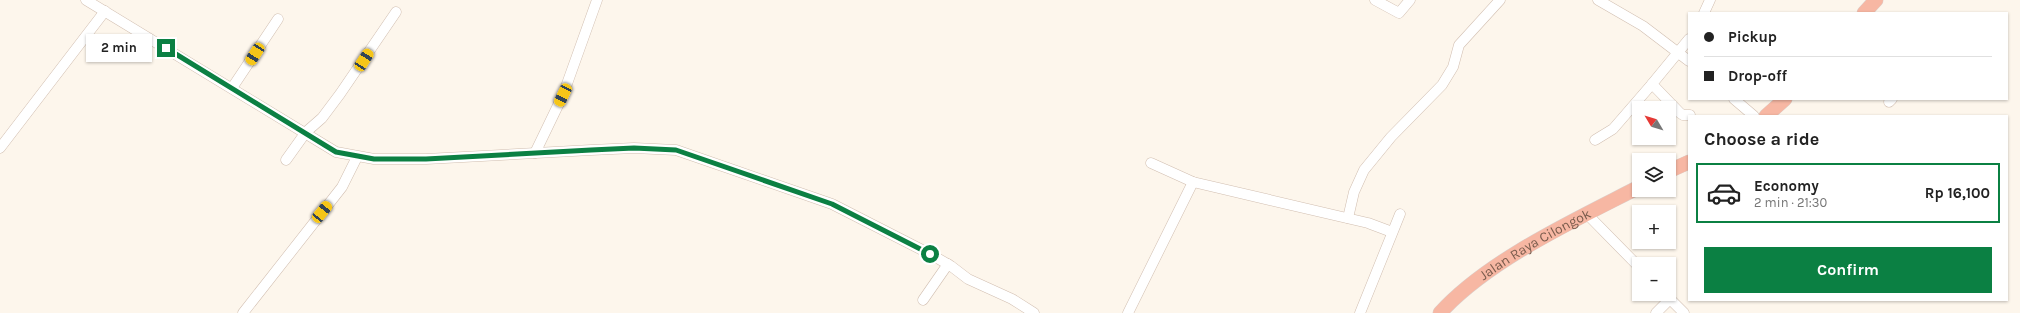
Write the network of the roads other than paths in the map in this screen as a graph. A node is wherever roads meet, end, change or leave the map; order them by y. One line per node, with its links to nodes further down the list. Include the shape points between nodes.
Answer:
1 (86, 0): 9 (street)
2 (597, 0): 27 (street, via 563,95)
3 (1375, 0): 4 (street, via 1399,13)
4 (1410, 0)
5 (1500, 0): 37 (street, via 1459,45 1453,67 1442,86 1391,137 1364,170 1354,192)
6 (1598, 0): 15 (street, via 1643,26)
7 (1710, 0): 11 (street)
8 (1876, 0): 12 (highway)
9 (105, 11): 18 (street); 26 (street)
10 (396, 12): 24 (street, via 322,118)
11 (1704, 12)
12 (1865, 12)
13 (278, 19): 18 (street)
14 (1688, 40): 15 (street)
15 (1678, 52): 16 (street); 17 (street)
16 (1688, 60)
17 (1652, 84): 21 (street, via 1680,113); 25 (street, via 1613,130)
18 (232, 88): 24 (street)
19 (1735, 100): 22 (street)
20 (1784, 100): 23 (highway)
21 (1690, 115)
22 (1753, 115)
23 (1767, 115)
24 (306, 132): 28 (street, via 336,152); 29 (street)
25 (1595, 140)
26 (0, 148)
27 (535, 153): 28 (street, via 426,159); 40 (street, via 634,148 676,150 832,204)
28 (357, 157): 44 (street, via 342,187)
29 (286, 160)
30 (1688, 162): 32 (highway)
31 (1151, 163): 33 (street)
32 (1676, 168)
33 (1193, 182): 37 (street); 46 (street)
34 (1632, 191): 36 (highway, Jalan Raya Cilongok)
35 (1400, 214): 38 (street)
36 (1588, 214): 39 (street); 48 (highway, Jalan Raya Cilongok, via 1488,272 1468,286)
37 (1348, 218): 38 (street)
38 (1392, 232): 47 (street)
39 (1632, 260)
40 (948, 264): 41 (street); 45 (street, via 968,279 1012,299)
41 (923, 300)
42 (1665, 301): 49 (street)
43 (1672, 301): 50 (street)
44 (243, 313)
45 (1034, 313)
46 (1128, 313)
47 (1360, 313)
48 (1440, 313)
49 (1656, 313)
50 (1684, 313)

